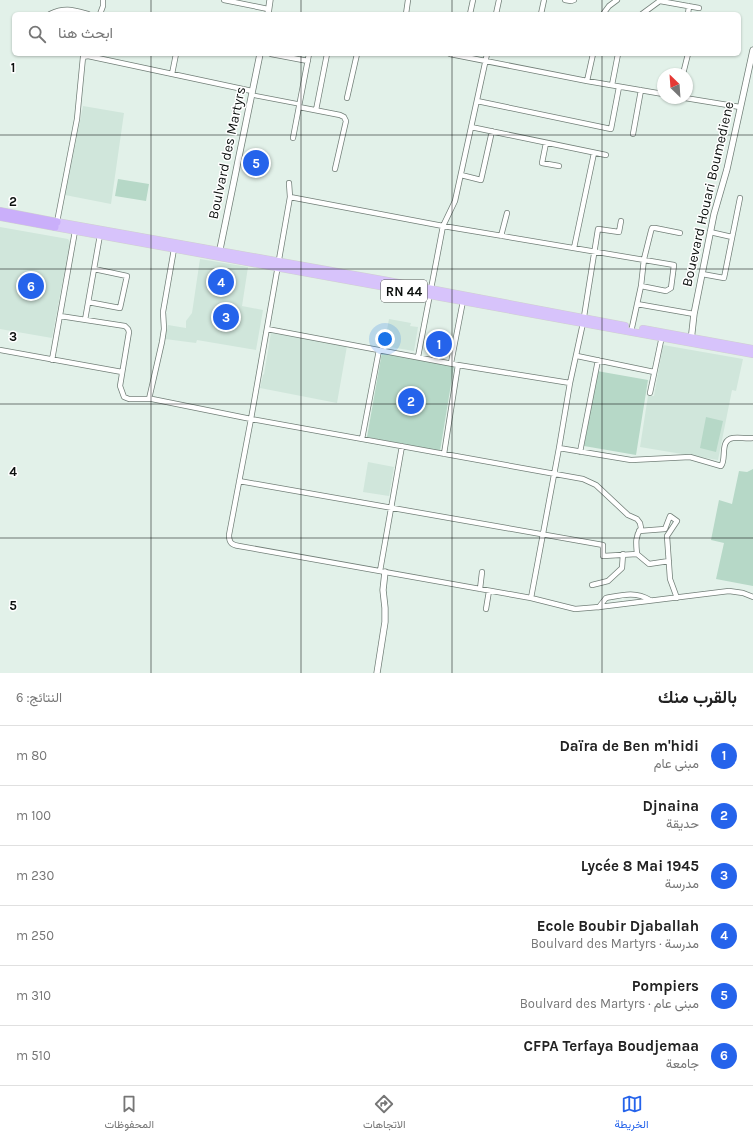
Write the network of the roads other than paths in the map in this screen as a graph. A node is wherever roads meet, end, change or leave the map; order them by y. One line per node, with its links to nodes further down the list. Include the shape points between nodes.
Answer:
1 (103, 0): 17 (street)
2 (224, 0): 12 (street)
3 (270, 0): 18 (street)
4 (408, 0): 19 (street)
5 (473, 0): 20 (street)
6 (499, 0): 21 (street)
7 (544, 0): 22 (street)
8 (565, 0): 9 (street)
9 (574, 0)
10 (617, 0): 23 (street)
11 (660, 1): 13 (street); 24 (street)
12 (248, 2): 18 (street)
13 (689, 6): 14 (street); 25 (street)
14 (699, 8)
15 (55, 12): 16 (street)
16 (76, 12)
17 (101, 12)
18 (268, 12)
19 (406, 12)
20 (470, 12)
21 (496, 12)
22 (541, 12)
23 (604, 12)
24 (645, 12)
25 (688, 12)
26 (753, 50): 54 (street, Bouevard Houari Boumediene)
27 (86, 56): 73 (street, via 83,57 77,118)
28 (92, 56): 43 (street)
29 (176, 56): 43 (street)
30 (260, 56): 48 (street, Boulvard des Martyrs)
31 (282, 56): 41 (street)
32 (309, 56): 41 (street)
33 (327, 56): 55 (street)
34 (357, 56): 50 (street)
35 (466, 56): 40 (street)
36 (487, 56): 40 (street)
37 (593, 56): 44 (street)
38 (618, 56): 45 (street)
39 (688, 56): 42 (street)
40 (486, 60): 44 (street); 52 (street)
41 (308, 61): 53 (street)
42 (684, 68)
43 (172, 74): 48 (street)
44 (587, 81): 45 (street)
45 (612, 85): 46 (street)
46 (619, 86): 47 (street); 52 (street, via 611,129)
47 (641, 90): 49 (street); 58 (street)
48 (252, 93): 53 (street); 84 (street, Boulvard des Martyrs)
49 (657, 93)
50 (347, 98)
51 (693, 99): 54 (street)
52 (477, 101): 56 (street)
53 (299, 105): 55 (street); 59 (street)
54 (740, 107): 76 (street, Bouevard Houari Boumediene)
55 (316, 110): 64 (street, via 340,115 346,121)
56 (471, 127): 57 (street); 65 (street)
57 (492, 131): 60 (street); 65 (street, via 481,180)
58 (633, 134)
59 (293, 138)
60 (546, 142): 61 (street); 63 (street, via 542,163)
61 (594, 153): 62 (street); 81 (street)
62 (606, 155)
63 (559, 166)
64 (335, 169)
65 (461, 175): 74 (street, via 455,201)
66 (290, 183): 67 (street)
67 (290, 197): 74 (street); 86 (street)
68 (740, 198): 80 (street)
69 (0, 211): 73 (highway, RN 44)
70 (507, 213): 79 (street)
71 (0, 217): 73 (highway, RN 44)
72 (621, 221): 83 (street, via 619,232 598,229)
73 (56, 225): 75 (main road, RN 44); 84 (main road, RN 44)
74 (443, 226): 79 (street); 90 (street)
75 (75, 231): 78 (main road, RN 44); 95 (street)
76 (710, 232): 80 (street); 88 (street, Bouevard Houari Boumediene)
77 (680, 233): 85 (street, via 652,228)
78 (100, 235): 82 (main road, RN 44); 87 (street)
79 (501, 236): 81 (street)
80 (732, 237): 88 (street, via 724,278)
81 (574, 248): 83 (street)
82 (174, 249): 84 (main road, RN 44); 116 (street, via 163,312 162,342)
83 (594, 251): 85 (street); 97 (street)
84 (219, 254): 86 (main road, RN 44)
85 (644, 259): 89 (street); 89 (street, via 674,265 669,290)
86 (278, 264): 90 (main road, RN 44); 98 (street)
87 (94, 269): 92 (street); 92 (street, via 128,276 120,308)
88 (702, 274): 94 (street, Bouevard Houari Boumediene)
89 (641, 286): 93 (street)
90 (430, 292): 91 (main road, RN 44); 97 (main road, RN 44); 107 (street)
91 (463, 301): 97 (main road, RN 44); 110 (street)
92 (88, 302): 96 (street)
93 (637, 304): 94 (street); 99 (street)
94 (694, 314): 101 (street, Bouevard Houari Boumediene)
95 (60, 316): 96 (street); 108 (street)
96 (84, 320): 112 (street, via 125,326 128,329)
97 (583, 321): 99 (main road, RN 44); 106 (street)
98 (267, 329): 104 (street); 117 (street)
99 (631, 329): 100 (main road, RN 44)
100 (662, 335): 101 (main road, RN 44); 113 (street)
101 (691, 340): 102 (main road, RN 44); 105 (main road, RN 44)
102 (753, 349)
103 (0, 350): 108 (street)
104 (379, 350): 107 (street); 119 (street)
105 (753, 354)
106 (577, 356): 109 (street); 114 (street)
107 (418, 357): 110 (street)
108 (52, 360): 112 (street)
109 (598, 360): 113 (street); 122 (street)
110 (451, 363): 111 (street)
111 (458, 365): 114 (street); 123 (street)
112 (122, 372): 116 (street, via 120,386 124,397)
113 (654, 372): 115 (street)
114 (570, 383): 121 (street)
115 (650, 393)
116 (149, 399): 117 (street)
117 (251, 419): 119 (street); 125 (street)
118 (753, 438): 122 (street, via 728,440 721,466 690,457 631,460)
119 (362, 439): 120 (street)
120 (402, 446): 123 (street); 126 (street)
121 (559, 448): 122 (street); 124 (street)
122 (580, 452)
123 (444, 454): 124 (street)
124 (554, 474): 127 (street, via 583,479 596,485 628,515 637,519 641,528); 128 (street)
125 (239, 481): 126 (street); 132 (street, via 229,535 229,540 234,545)
126 (391, 507): 128 (street); 132 (street)
127 (639, 531): 130 (street, via 636,540); 131 (street, via 665,529 670,516 677,521 667,536)
128 (543, 535): 129 (street, via 603,545 603,556); 138 (street)
129 (623, 554): 130 (street); 134 (street, via 622,568 608,581)
130 (637, 554): 131 (street, via 649,564)
131 (669, 561): 139 (street, via 670,580)
132 (382, 572): 135 (street); 143 (street, via 385,622)
133 (482, 572): 135 (street)
134 (592, 585)
135 (480, 589): 136 (street)
136 (490, 591): 138 (street); 142 (street)
137 (753, 597): 139 (street, via 729,590)
138 (531, 598): 141 (street, via 575,608)
139 (677, 598): 140 (street)
140 (650, 600): 141 (street); 141 (street, via 633,593 606,598)
141 (599, 607)
142 (486, 609)
143 (378, 673)

